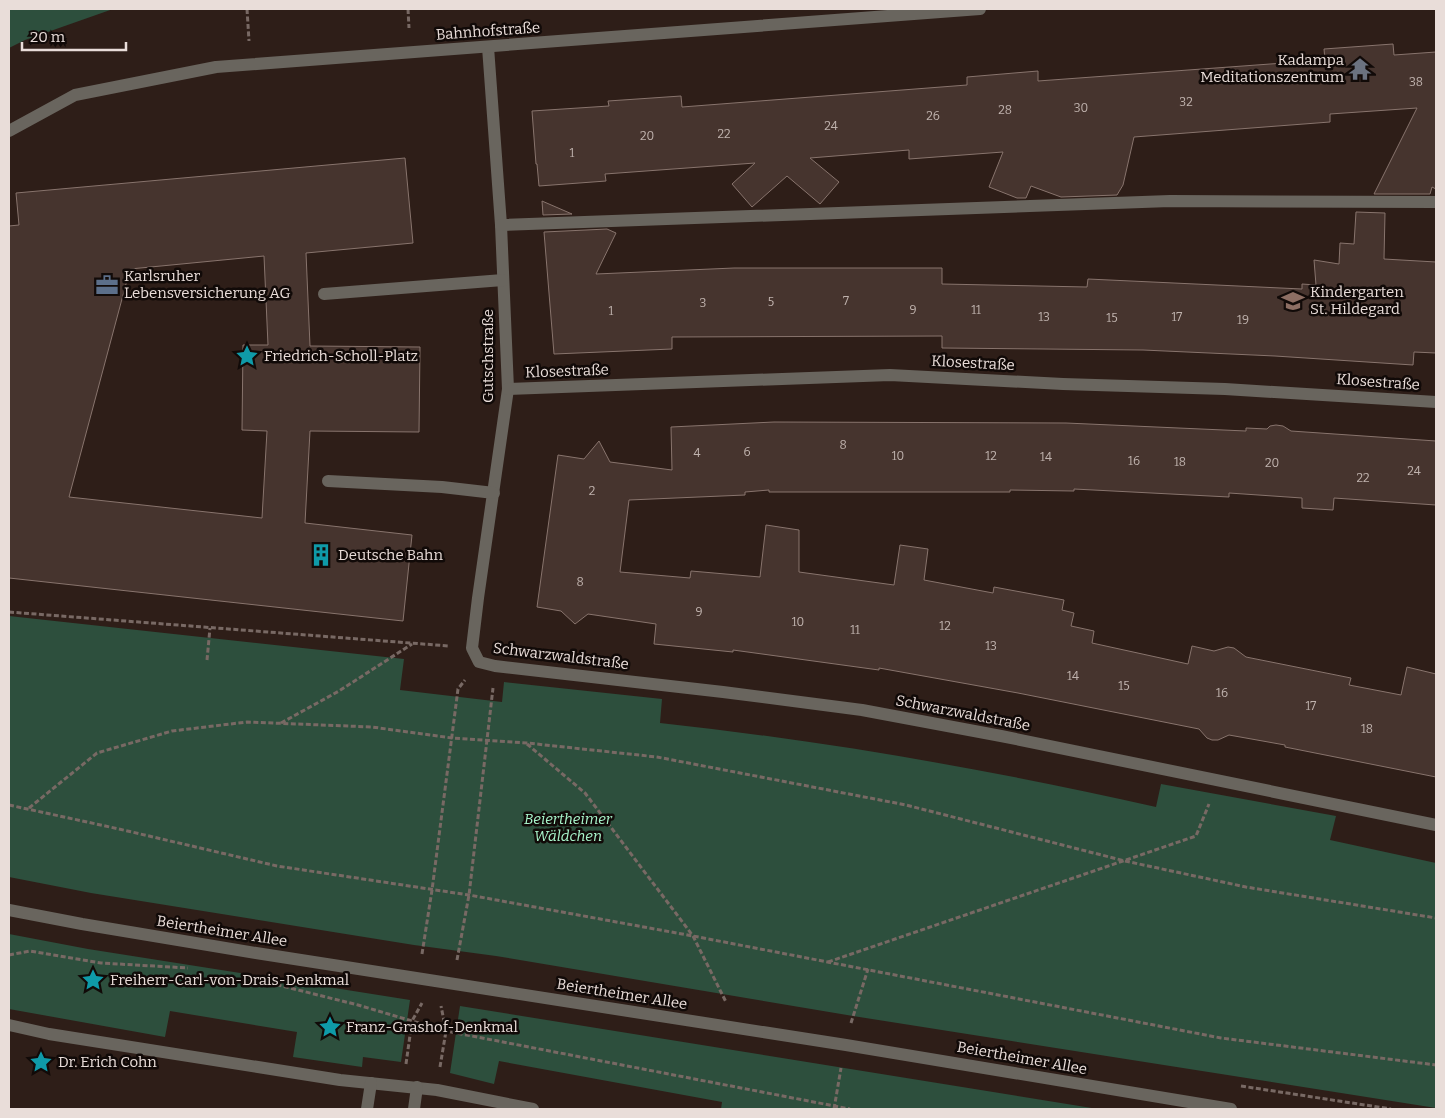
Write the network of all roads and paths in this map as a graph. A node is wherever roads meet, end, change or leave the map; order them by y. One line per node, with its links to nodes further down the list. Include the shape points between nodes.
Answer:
1 (247, 9): 4 (path)
2 (980, 9): 3 (street, Bahnhofstraße)
3 (488, 47): 4 (street, Bahnhofstraße); 7 (street, Gutschstraße)
4 (251, 65): 5 (street, Bahnhofstraße, via 216,67 75,95)
5 (9, 131)
6 (1436, 202): 7 (street, via 1170,201)
7 (501, 225): 8 (street, Gutschstraße)
8 (503, 280): 9 (street); 10 (street, Gutschstraße)
9 (324, 294)
10 (508, 389): 11 (street, Klosestraße, via 890,375 1225,388); 13 (street, Gutschstraße)
11 (1436, 402)
12 (328, 481): 13 (street)
13 (494, 493): 17 (street, Gutschstraße)
14 (9, 612): 15 (path)
15 (210, 628): 16 (path); 18 (path)
16 (412, 643): 17 (path); 21 (path)
17 (472, 648): 19 (street)
18 (207, 660)
19 (479, 662): 20 (street, Schwarzwaldstraße); 22 (path, via 458,689)
20 (495, 666): 23 (path); 25 (street, Schwarzwaldstraße, via 862,710)
21 (281, 724): 22 (path, via 372,727); 27 (path, via 247,722 172,731 97,753)
22 (452, 738): 23 (path); 30 (path)
23 (487, 740): 24 (path); 31 (path)
24 (527, 743): 29 (path, via 657,757 896,803); 34 (path, via 585,793)
25 (1213, 779): 28 (street, Schwarzwaldstraße); 29 (path, via 1208,808 1196,836)
26 (9, 805): 27 (path)
27 (28, 809): 30 (path, via 277,866)
28 (1436, 824)
29 (1125, 860): 33 (path, via 1246,887); 36 (path)
30 (432, 890): 31 (path); 39 (path, via 422,954)
31 (469, 895): 34 (path); 39 (path, via 458,959)
32 (9, 910): 39 (street, Beiertheimer Allee)
33 (1436, 918)
34 (693, 936): 36 (path); 40 (path)
35 (9, 955): 37 (path, via 30,950 101,964)
36 (828, 962): 44 (path, via 1221,1038)
37 (191, 969)
38 (257, 980): 41 (path)
39 (436, 981): 41 (path); 43 (path); 53 (street, Beiertheimer Allee)
40 (726, 1003)
41 (412, 1021): 43 (path); 46 (path)
42 (9, 1025): 45 (street, via 49,1034)
43 (446, 1031): 48 (path); 52 (path)
44 (1436, 1065)
45 (370, 1083): 46 (street); 49 (street)
46 (402, 1086): 47 (street)
47 (417, 1088): 48 (street); 50 (street)
48 (437, 1090): 51 (street)
49 (367, 1109)
50 (414, 1109)
51 (533, 1109)
52 (850, 1109)
53 (1231, 1109)

